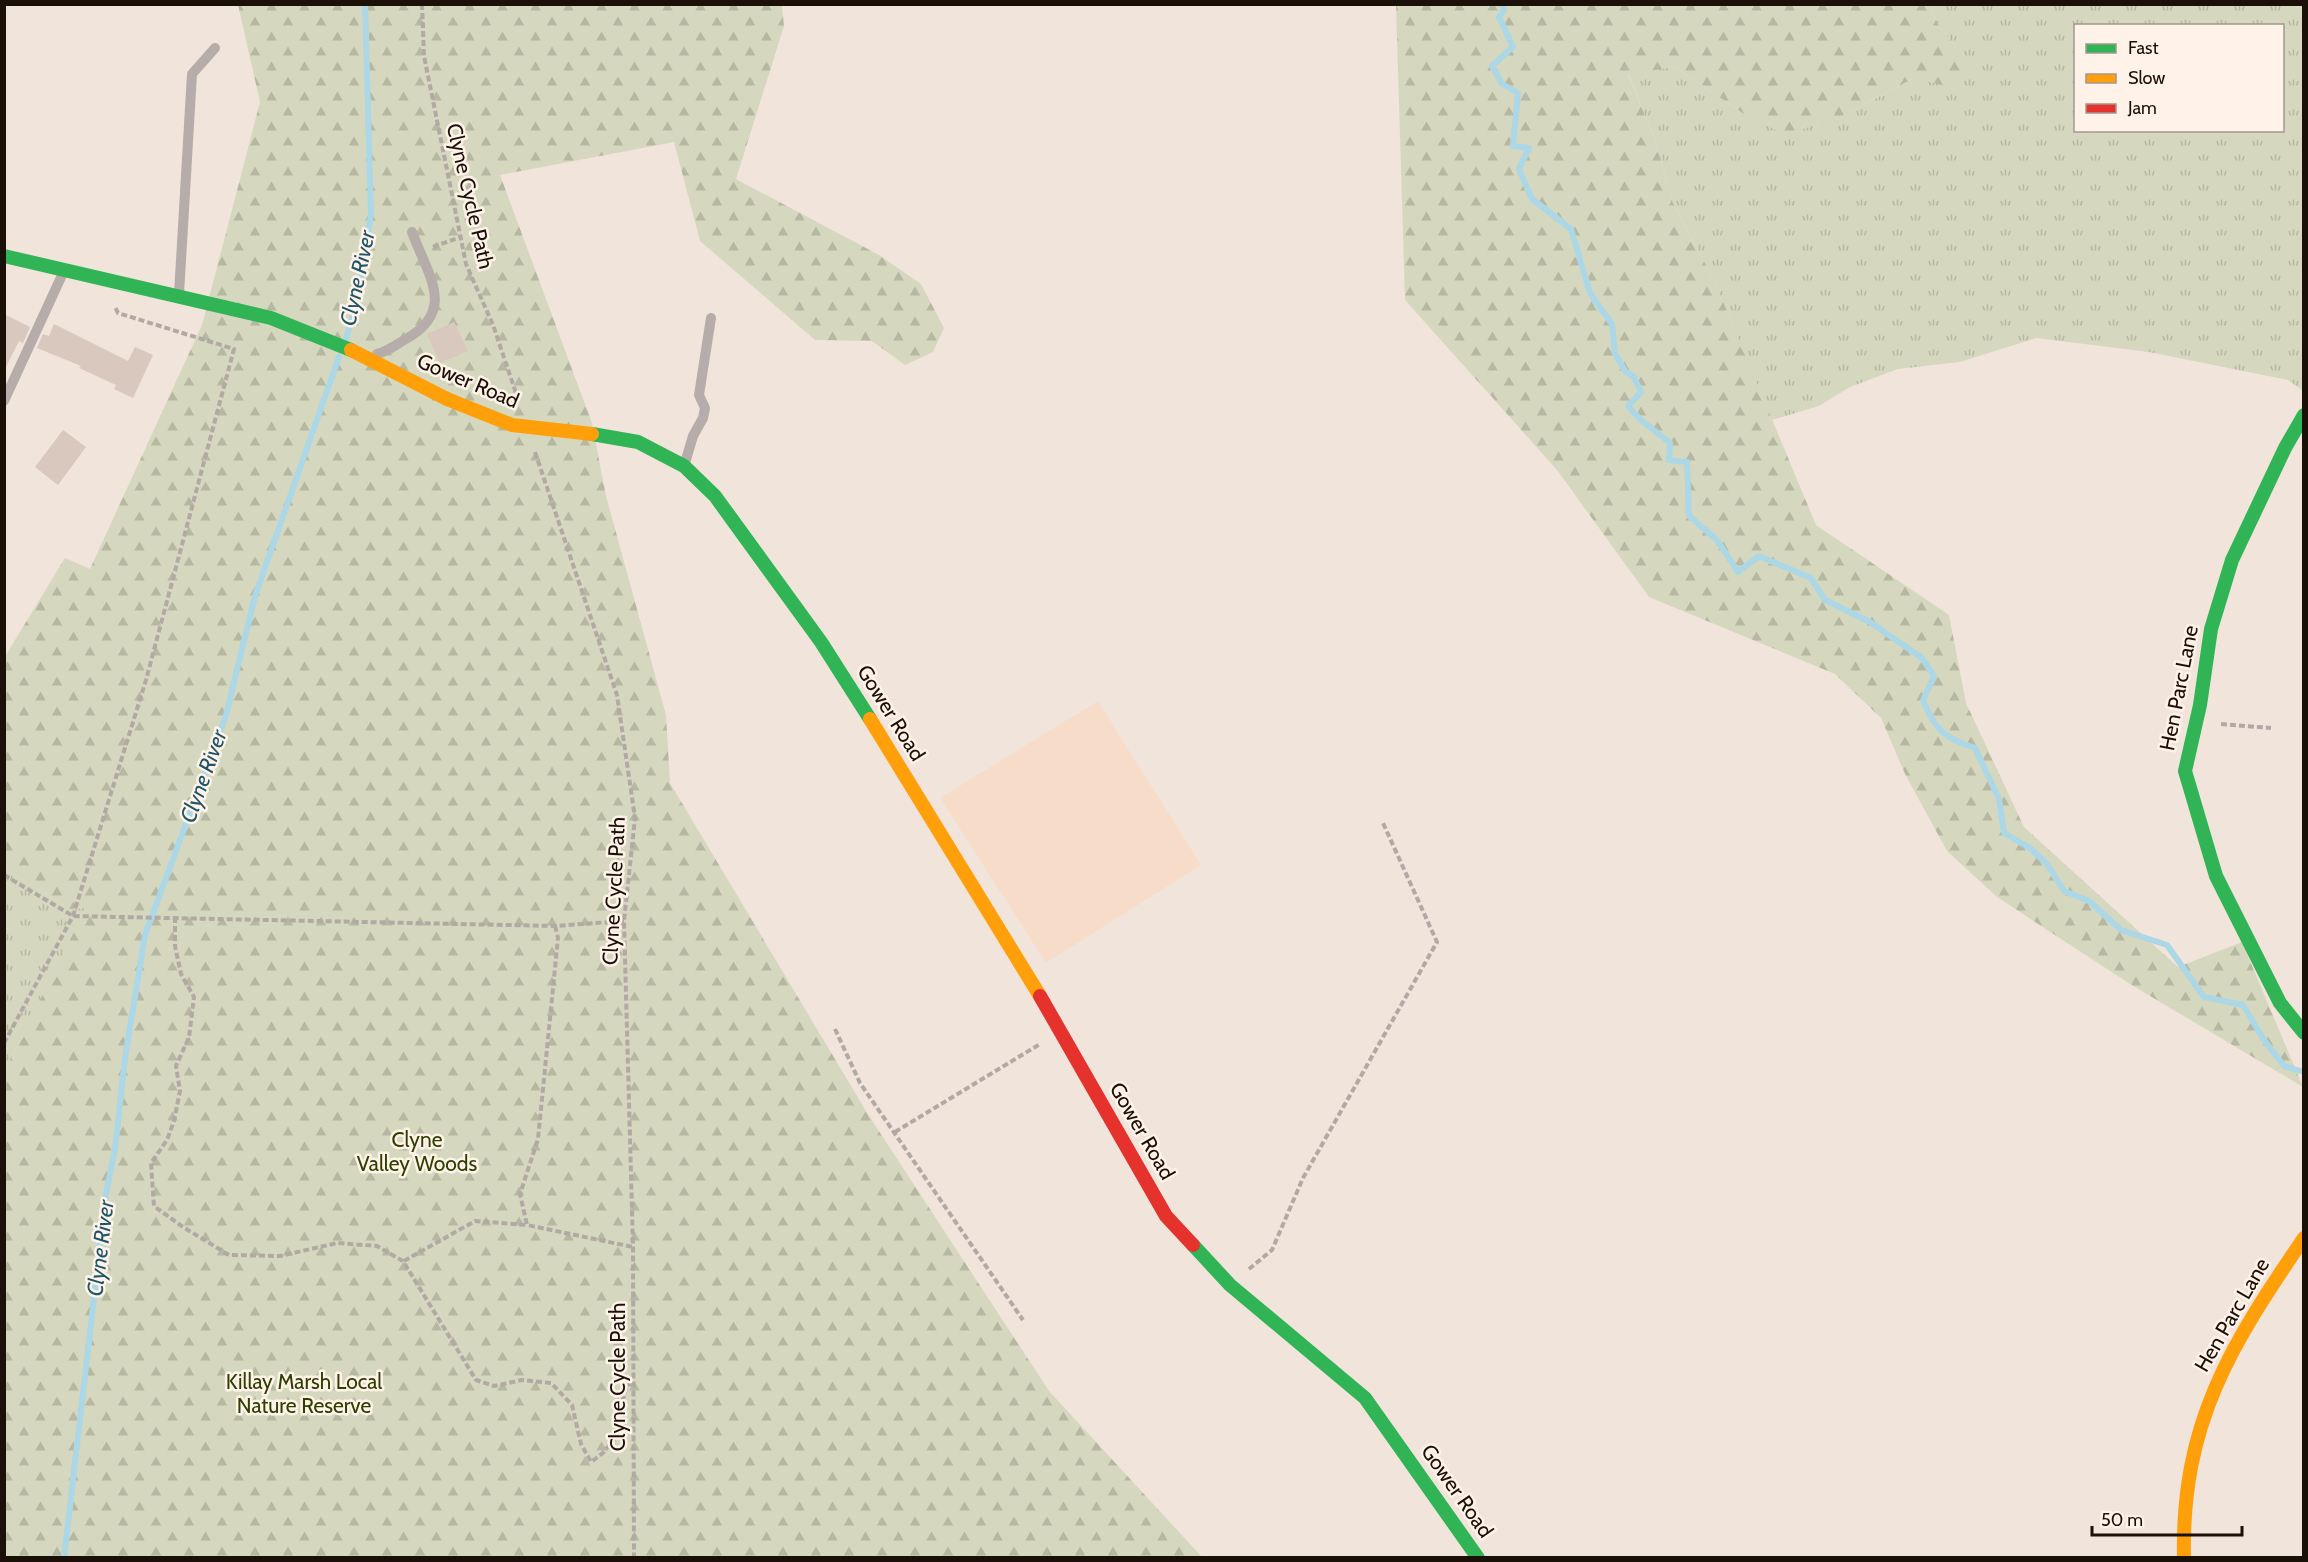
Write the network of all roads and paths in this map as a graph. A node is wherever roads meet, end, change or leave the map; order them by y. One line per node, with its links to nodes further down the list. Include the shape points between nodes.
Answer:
1 (422, 4): 4 (path, Clyne Cycle Path, via 424,56)
2 (215, 48): 8 (lane, via 192,74)
3 (412, 232): 5 (lane)
4 (461, 237): 5 (path); 13 (path, Clyne Cycle Path, via 466,264 493,325)
5 (419, 252): 11 (lane, via 437,299 433,317 423,330 380,354)
6 (4, 256): 7 (main road, Gower Road)
7 (63, 272): 8 (main road, Gower Road); 12 (lane)
8 (179, 295): 11 (main road, Gower Road, via 271,318)
9 (114, 304): 21 (path, via 118,313 234,349 146,680)
10 (711, 318): 16 (lane, via 699,395 705,408)
11 (359, 353): 16 (main road, Gower Road, bridge, via 447,399 512,425 638,442)
12 (4, 401)
13 (519, 402)
14 (2304, 415): 17 (main road, Hen Parc Lane, via 2232,560 2211,629)
15 (533, 446): 23 (path, Clyne Cycle Path, via 617,695 635,819)
16 (684, 466): 26 (main road, Gower Road, via 715,496 821,642)
17 (2196, 722): 18 (path); 27 (main road, Hen Parc Lane, via 2185,771 2216,876 2280,1003)
18 (2271, 728)
19 (1383, 823): 34 (path, via 1437,942 1304,1178 1272,1250)
20 (4, 875): 21 (path)
21 (73, 916): 22 (path); 28 (path)
22 (175, 917): 24 (path); 33 (path, via 175,946 181,974 194,997 189,1037 176,1066 180,1090 174,1121 151,1163 154,1206 229,1255 280,1256 337,1244 377,1246)
23 (624, 921): 24 (path); 32 (path, Clyne Cycle Path)
24 (555, 926): 30 (path, via 558,938 538,1138 520,1194)
25 (835, 1029): 29 (path, via 860,1083)
26 (1061, 1031): 29 (path); 34 (main road, Gower Road, via 1166,1216)
27 (2304, 1033)
28 (4, 1043)
29 (895, 1132): 35 (path)
30 (527, 1225): 32 (path); 33 (path, via 475,1221)
31 (2304, 1238): 39 (main road, Hen Parc Lane, via 2225,1361 2204,1412 2184,1501)
32 (633, 1247): 36 (path, Clyne Cycle Path)
33 (403, 1261): 36 (path, via 476,1380 494,1386 522,1380 551,1383 572,1405 581,1444 591,1462 624,1427 622,1403 627,1385)
34 (1230, 1285): 38 (main road, Gower Road, via 1365,1398)
35 (1023, 1320)
36 (633, 1384): 37 (path, Clyne Cycle Path)
37 (633, 1557)
38 (1478, 1557)
39 (2184, 1557)

